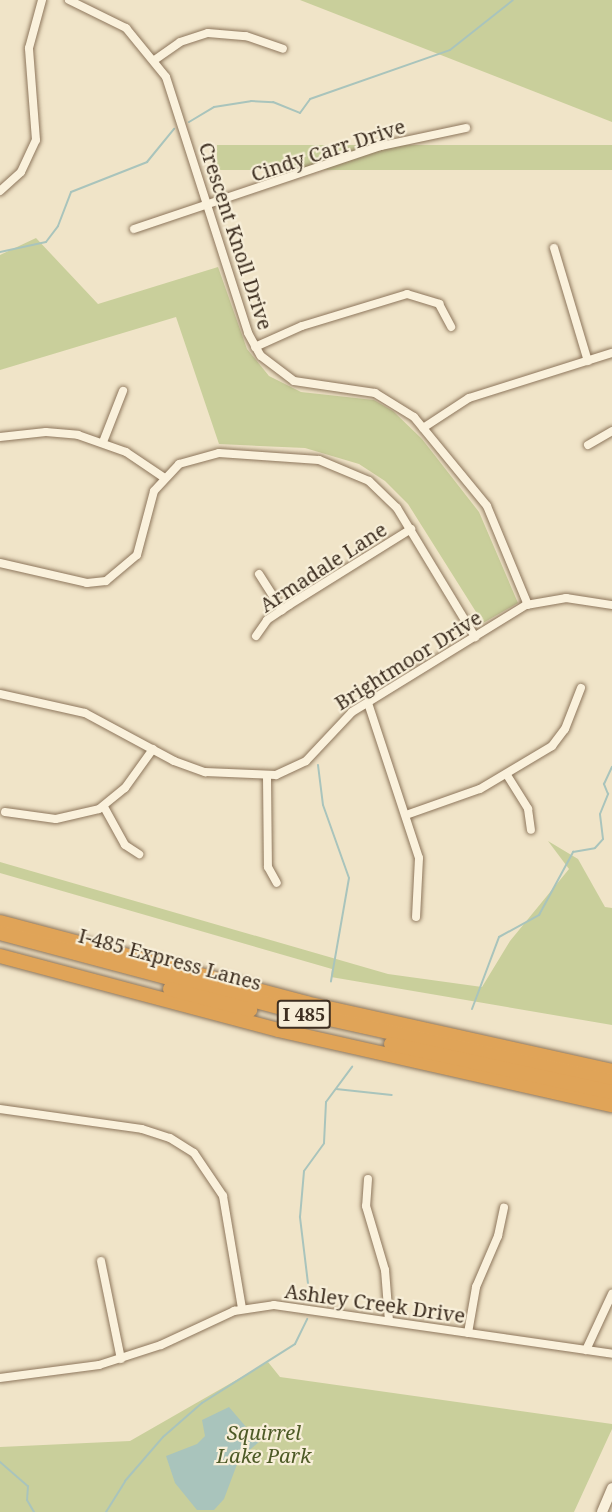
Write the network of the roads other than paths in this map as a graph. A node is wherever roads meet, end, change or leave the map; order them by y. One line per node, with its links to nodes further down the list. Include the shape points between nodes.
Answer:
1 (42, 0): 6 (street, via 28,48 37,118 34,149 21,172)
2 (69, 0): 4 (street, Crescent Knoll Drive, via 126,28)
3 (284, 49): 4 (street, via 246,36 208,33 180,42)
4 (156, 59): 7 (street, Crescent Knoll Drive, via 174,94)
5 (466, 128): 7 (street, Cindy Carr Drive, via 381,146)
6 (0, 191)
7 (208, 206): 8 (street, Cindy Carr Drive); 11 (street, Crescent Knoll Drive)
8 (134, 229)
9 (554, 248): 13 (street)
10 (451, 327): 11 (street, via 439,304 407,294 302,326)
11 (255, 347): 15 (street, Crescent Knoll Drive, via 285,377 315,387 375,393 400,406)
12 (612, 353): 13 (street)
13 (588, 361): 15 (street, via 470,398)
14 (123, 391): 18 (street)
15 (423, 428): 24 (street, Crescent Knoll Drive, via 487,507)
16 (612, 431): 19 (street)
17 (0, 437): 18 (street, via 46,432)
18 (103, 442): 20 (street)
19 (588, 445)
20 (164, 477): 21 (street, via 179,464 203,454 319,460 369,481); 22 (street, via 149,504 137,555 120,574 87,583)
21 (411, 529): 26 (street, Armadale Lane); 28 (street)
22 (0, 563)
23 (260, 574): 26 (street)
24 (528, 605): 25 (street, Brightmoor Drive, via 579,598); 28 (street, Brightmoor Drive)
25 (612, 605)
26 (282, 610): 27 (street, Armadale Lane)
27 (256, 636)
28 (475, 637): 31 (street, Brightmoor Drive)
29 (581, 688): 33 (street, via 557,741)
30 (0, 694): 32 (street, Brightmoor Drive, via 84,713)
31 (368, 703): 34 (street, Brightmoor Drive, via 342,720 299,766); 37 (street)
32 (153, 749): 34 (street, Brightmoor Drive, via 205,772); 35 (street, via 125,788)
33 (507, 775): 37 (street); 38 (street, via 528,808)
34 (267, 777): 40 (street, via 268,867)
35 (104, 807): 36 (street, via 56,819); 39 (street, via 125,845)
36 (5, 812)
37 (406, 814): 41 (street, via 421,870)
38 (531, 830)
39 (139, 854)
40 (277, 883)
41 (416, 917)
42 (0, 922): 46 (highway, I 485, via 306,1003)
43 (0, 933): 47 (highway, I-485 Express Lanes / I 485, via 293,1011)
44 (0, 942): 48 (highway, I-485 Express Lanes / I 485, via 212,1000)
45 (0, 957): 49 (highway, I 485, via 278,1030)
46 (612, 1071)
47 (612, 1082)
48 (612, 1092)
49 (612, 1105)
50 (0, 1109): 55 (street, via 142,1129 170,1138 194,1154 223,1196)
51 (368, 1179): 56 (street, via 366,1206 385,1270)
52 (504, 1208): 57 (street, via 498,1236 476,1287)
53 (101, 1262): 60 (street)
54 (612, 1294): 58 (street)
55 (242, 1308): 56 (street, Ashley Creek Drive, via 281,1305); 60 (street, Ashley Creek Drive)
56 (389, 1321): 57 (street, Ashley Creek Drive)
57 (468, 1333): 58 (street, Ashley Creek Drive)
58 (586, 1350): 59 (street, Ashley Creek Drive)
59 (612, 1354)
60 (121, 1359): 61 (street, Ashley Creek Drive, via 80,1370)
61 (0, 1378)
62 (612, 1488): 63 (street)
63 (602, 1512)

